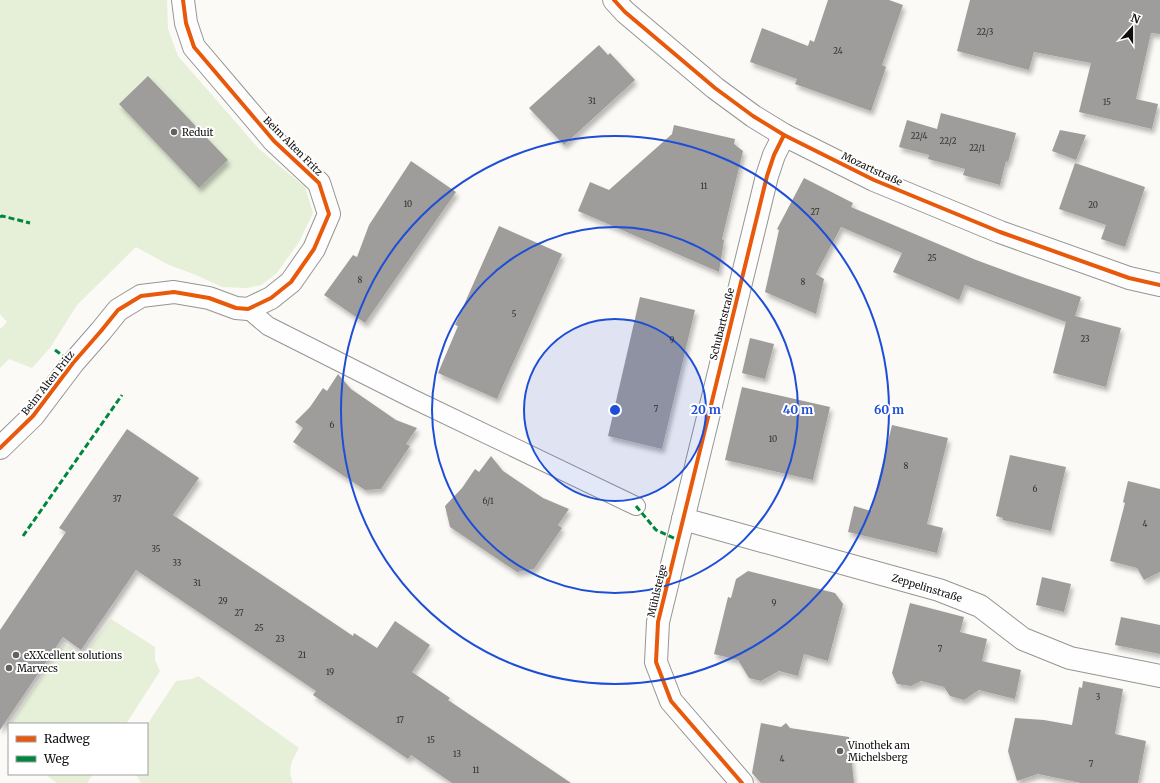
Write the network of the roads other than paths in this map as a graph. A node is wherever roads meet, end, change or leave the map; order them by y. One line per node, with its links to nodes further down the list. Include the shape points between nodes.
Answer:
1 (183, 0): 5 (street, Beim Alten Fritz, via 186,23 194,47 274,141 319,183 329,214 314,249 291,282 271,298)
2 (614, 0): 3 (street, Mozartstraße, via 715,88)
3 (784, 135): 4 (street, Mozartstraße, via 874,180 1000,232 1129,278); 8 (street, Schubartstraße, via 767,176)
4 (1160, 286)
5 (248, 308): 6 (street, Beim Alten Fritz, via 236,308 209,298 174,292 141,296 118,310 33,416); 7 (lane, via 268,326)
6 (0, 448)
7 (636, 506)
8 (683, 519): 9 (street, Zeppelinstraße, via 939,590 980,606 1023,639 1070,658); 10 (street, Mühlsteige, via 658,622 656,662 671,701)
9 (1160, 676)
10 (742, 783)

